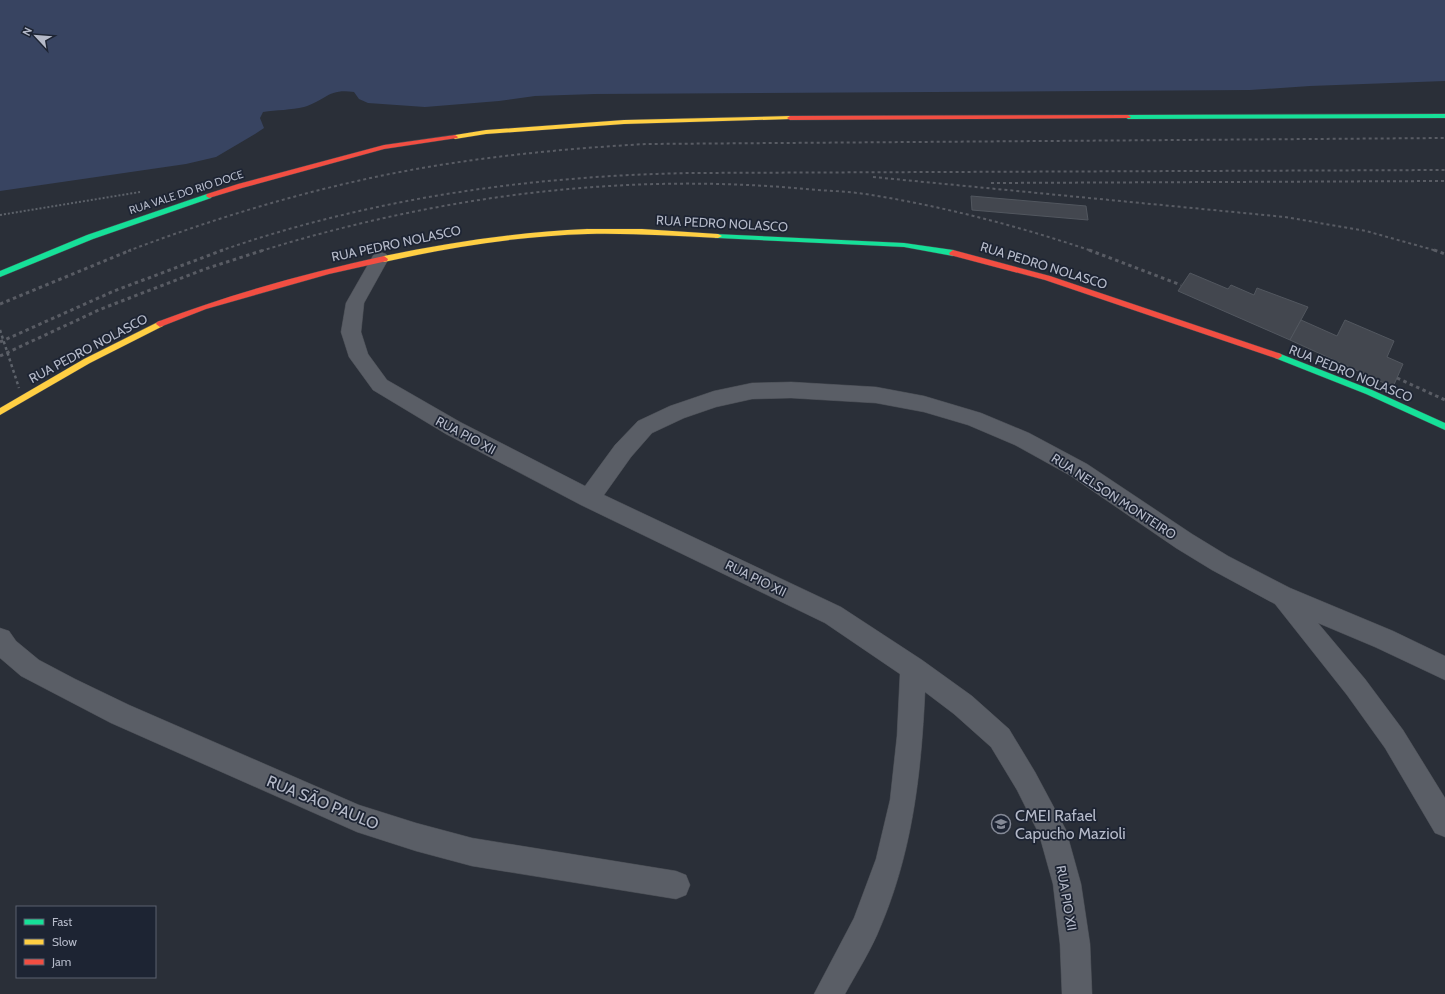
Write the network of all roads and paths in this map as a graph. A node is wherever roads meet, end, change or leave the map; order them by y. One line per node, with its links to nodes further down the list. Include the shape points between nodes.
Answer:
1 (1445, 116): 3 (street, RUA VALE DO RIO DOCE, via 771,118 579,124 486,132 384,147 240,186 90,238)
2 (380, 258): 6 (street, RUA PEDRO NOLASCO, via 244,294 162,323 87,361); 7 (street, RUA PEDRO NOLASCO, via 500,237 617,231 904,245 937,249 991,262 1182,322 1349,384); 8 (street, RUA PIO XII, via 355,303 351,332 359,357 380,385 453,428)
3 (0, 274)
4 (0, 330): 5 (path, bridge)
5 (19, 388)
6 (0, 412)
7 (1445, 427)
8 (589, 498): 9 (street, RUA NELSON MONTEIRO, via 623,451 645,427 677,412 714,399 752,391 791,390 876,395 924,404 974,419 1022,439 1079,470 1208,556); 11 (street, RUA PIO XII, via 833,615)
9 (1282, 596): 12 (street, RUA NELSON MONTEIRO); 13 (street, via 1361,693 1394,739)
10 (0, 638): 14 (street, RUA SÃO PAULO, via 7,650 30,668 66,687 120,714 357,818 472,852)
11 (913, 668): 15 (street, via 910,736 903,800 890,860 866,926); 16 (street, RUA PIO XII, via 1000,738 1039,803 1052,830 1067,884 1075,944)
12 (1445, 668)
13 (1445, 823)
14 (676, 885)
15 (829, 994)
16 (1077, 994)

